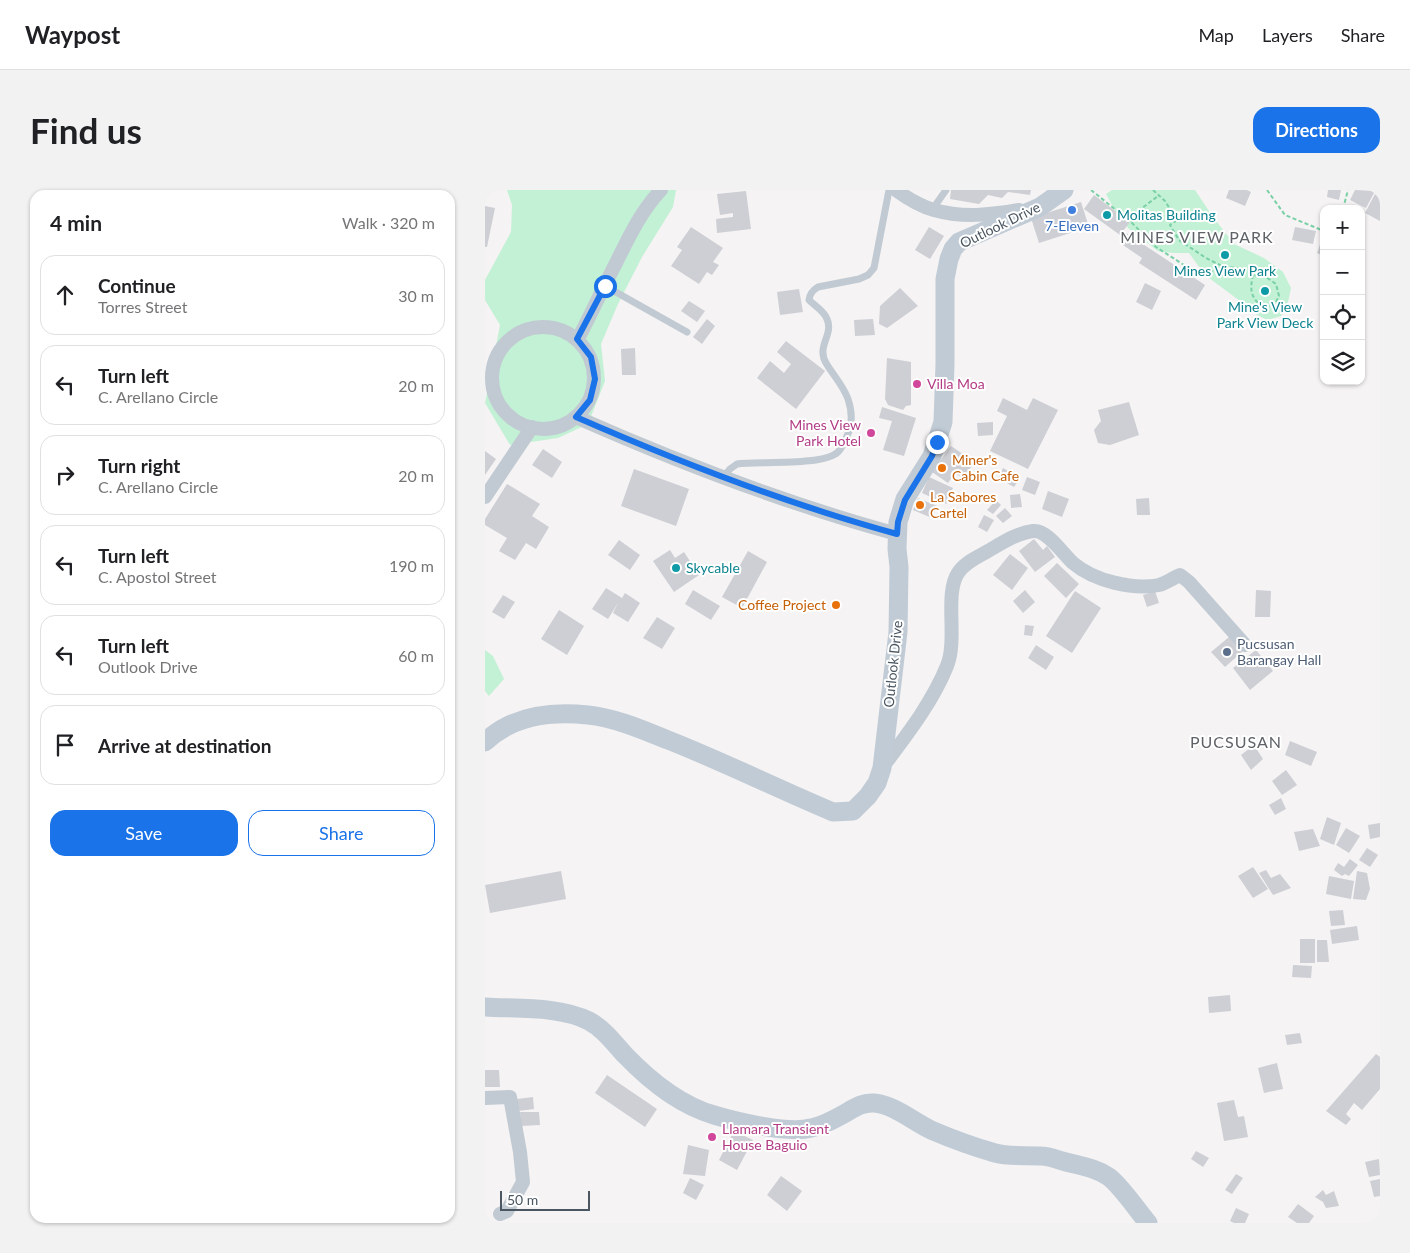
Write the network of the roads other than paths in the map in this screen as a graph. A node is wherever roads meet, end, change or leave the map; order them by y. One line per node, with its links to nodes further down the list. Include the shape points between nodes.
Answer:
1 (661, 190): 8 (street, via 642,214)
2 (889, 190): 15 (lane, via 874,268 859,279 818,287 809,300 827,319 829,332 823,355 848,398 852,416 844,443 837,452 821,459 737,464)
3 (896, 190): 7 (street)
4 (945, 190): 7 (lane)
5 (1064, 190): 6 (street, Outlook Drive)
6 (1040, 207): 7 (street, via 973,215); 17 (street, Outlook Drive, via 959,242 953,249 945,279 943,422 932,456 905,500)
7 (932, 210)
8 (605, 286): 9 (lane); 10 (street)
9 (687, 332)
10 (577, 339): 11 (street, via 561,329 541,326 523,331); 13 (street, via 591,357 595,379 590,400)
11 (491, 354): 12 (street, via 493,381)
12 (490, 390): 14 (street, via 516,420)
13 (576, 417): 14 (street, via 547,429); 15 (street)
14 (532, 427): 16 (street)
15 (723, 477): 17 (street, via 790,502)
16 (485, 497)
17 (897, 534): 20 (street, Outlook Drive, via 898,632)
18 (1245, 645): 20 (street, via 1180,575 1160,585 1121,584 1082,570 1045,534 1025,532 971,560 957,573 953,590 953,642 948,665 927,704)
19 (485, 742): 20 (street, Outlook Drive, via 515,722 535,716 559,713 589,715 642,730 701,753 833,812 853,811 877,783)
20 (882, 768)
21 (485, 1007): 24 (street, via 534,1009 580,1017 609,1036 659,1088 691,1106 739,1122 799,1130 812,1128 863,1104 872,1103 896,1110 931,1130 998,1154 1043,1156 1091,1168 1109,1177)
22 (485, 1098): 23 (street, via 510,1097 520,1152 523,1182 507,1211)
23 (501, 1214)
24 (1148, 1223)

